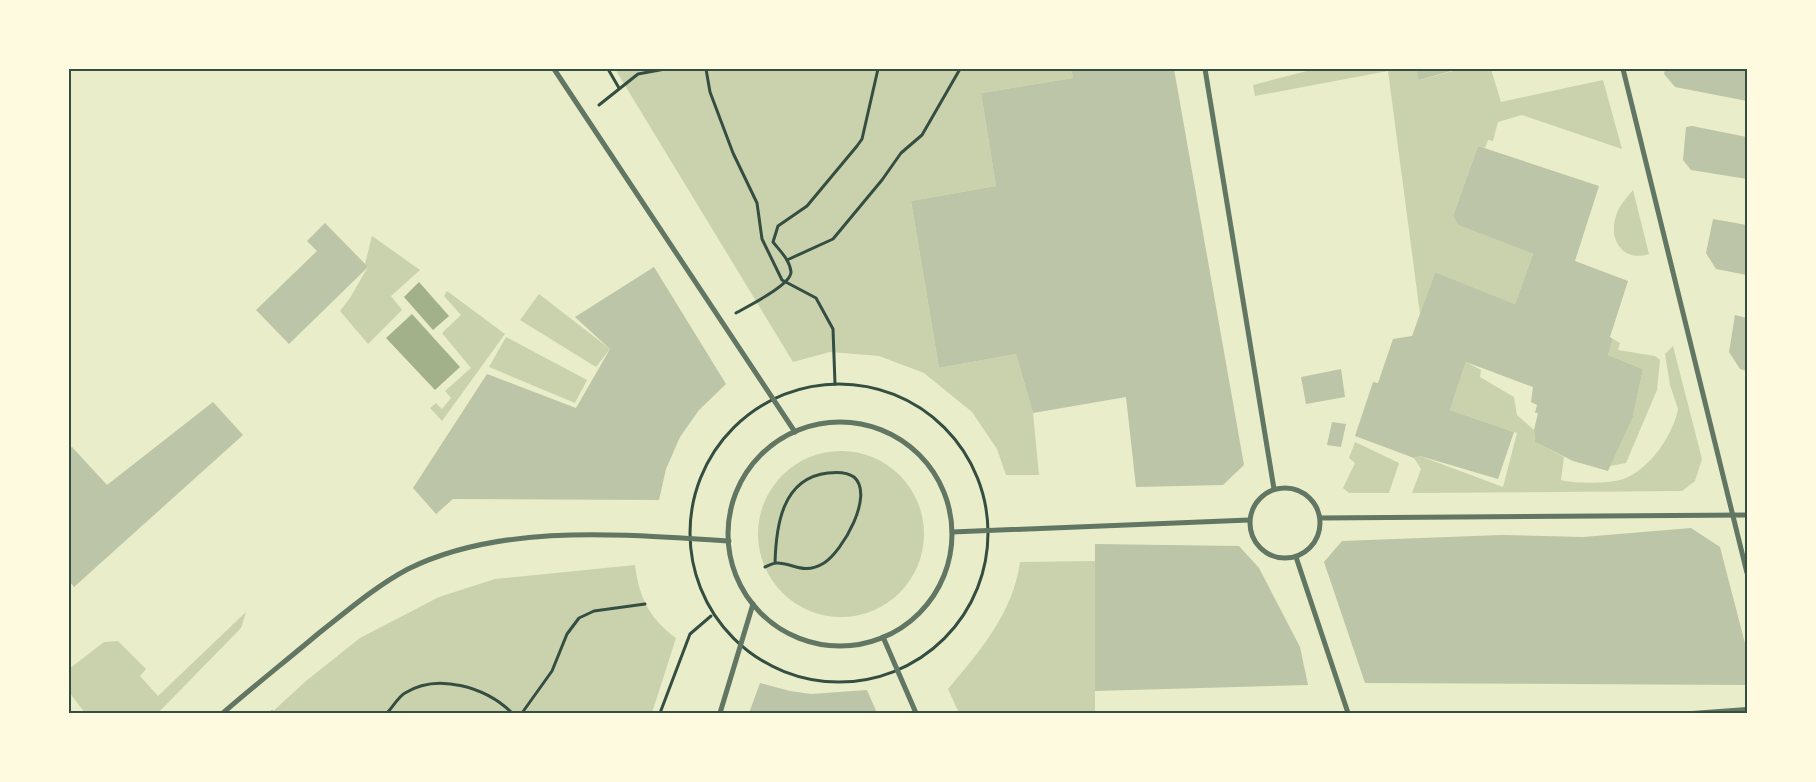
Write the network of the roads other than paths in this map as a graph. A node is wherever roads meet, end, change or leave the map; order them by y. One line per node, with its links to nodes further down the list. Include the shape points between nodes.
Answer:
1 (554, 69): 4 (street)
2 (1206, 69): 5 (street)
3 (1623, 69): 6 (street)
4 (795, 432): 10 (street, via 810,426 844,422 877,428 900,439 920,455 939,483); 11 (street, via 763,453 740,484 729,522)
5 (1274, 489): 8 (street, via 1295,489 1304,493 1312,500); 9 (street, via 1257,501)
6 (1733, 514): 7 (street); 8 (street); 13 (street)
7 (1747, 515)
8 (1320, 518): 12 (street, via 1320,528 1312,546)
9 (1249, 520): 10 (street); 12 (street, via 1251,532 1263,551 1284,559)
10 (952, 532): 15 (street, via 948,564 934,595 912,620)
11 (729, 541): 14 (street, via 734,568); 17 (street, via 630,536 542,537 449,553 407,570 356,603)
12 (1296, 557): 20 (street)
13 (1747, 573)
14 (753, 604): 15 (street, via 774,624 813,643 848,646); 18 (street)
15 (883, 637): 19 (street)
16 (1747, 709): 21 (lane)
17 (223, 713)
18 (720, 713)
19 (916, 713)
20 (1348, 713)
21 (1692, 713)

